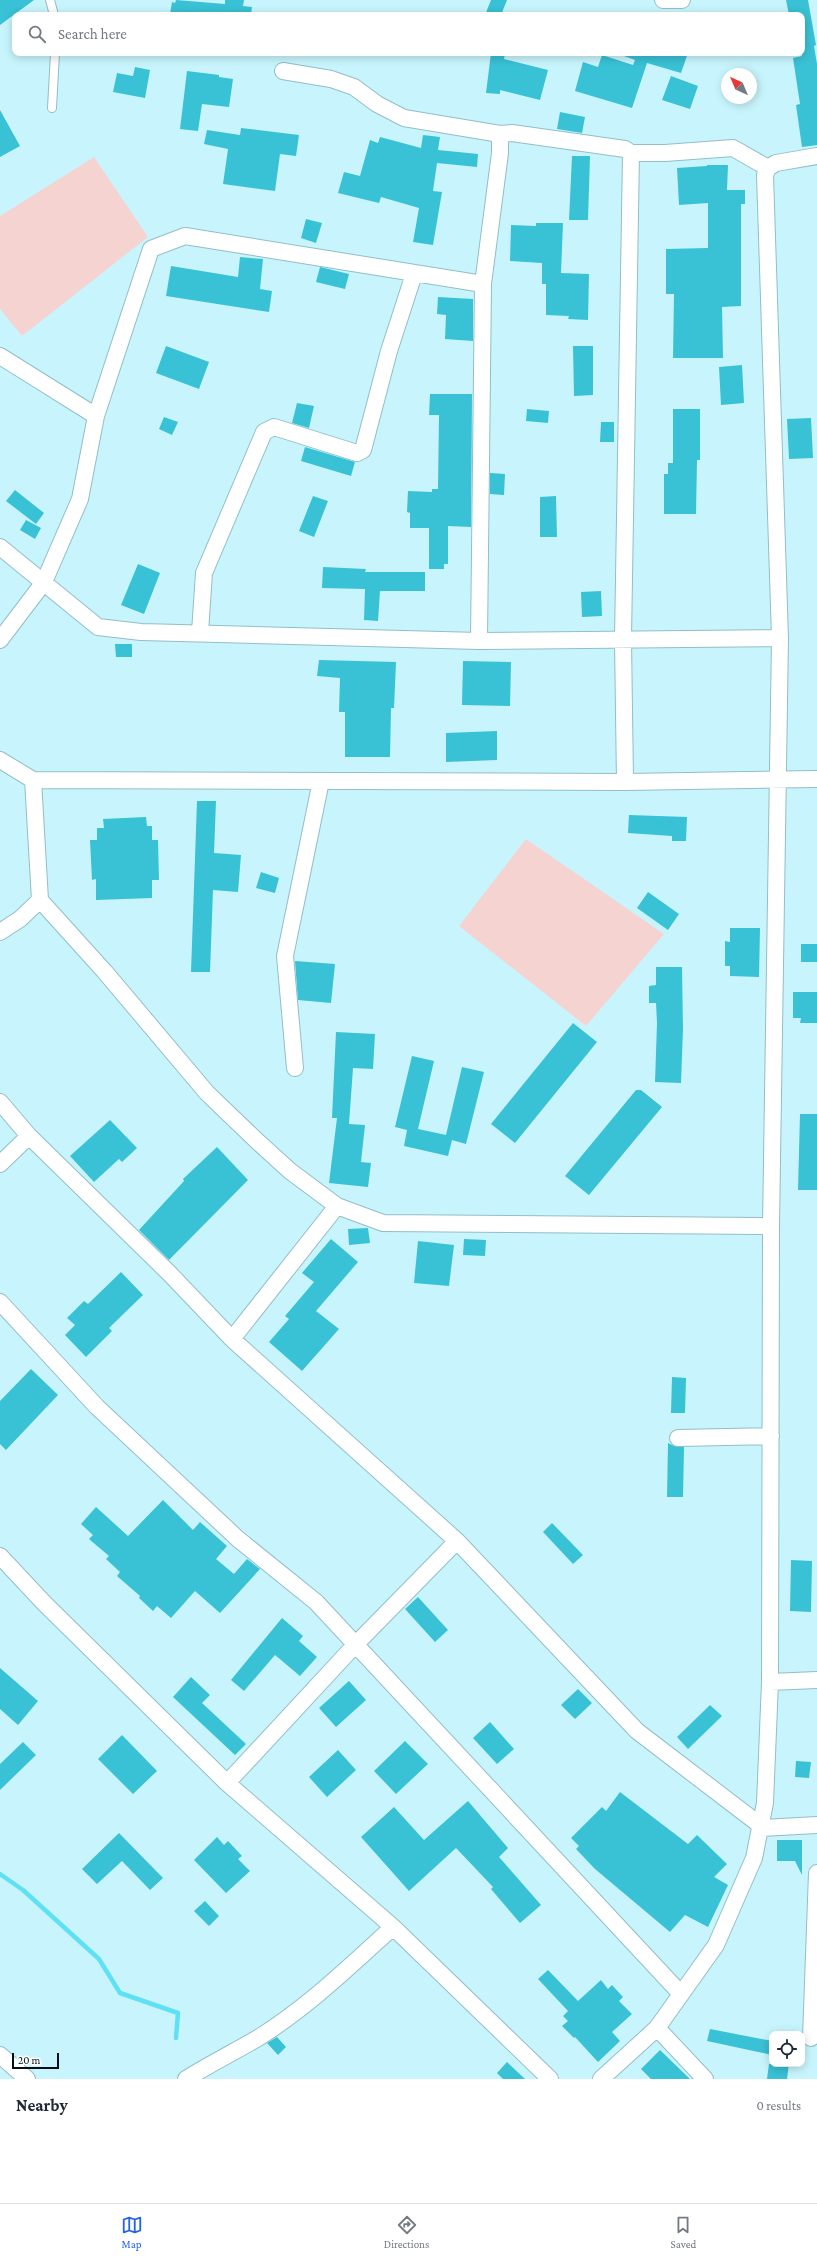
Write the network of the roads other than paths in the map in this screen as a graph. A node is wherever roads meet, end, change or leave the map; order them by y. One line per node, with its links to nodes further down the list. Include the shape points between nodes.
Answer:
1 (50, 0): 4 (lane)
2 (663, 0): 3 (street)
3 (682, 0)
4 (53, 12)
5 (55, 56): 7 (lane)
6 (283, 71): 8 (street, via 331,79 354,87 377,104 404,118)
7 (52, 108)
8 (500, 134): 9 (street, via 512,133 626,149); 13 (street, via 500,153)
9 (632, 153): 11 (street, via 732,148); 20 (street)
10 (817, 156): 11 (street, via 776,163)
11 (768, 168): 19 (street, via 765,175)
12 (414, 274): 13 (street); 15 (street, via 185,236 151,249); 18 (street, via 389,351 363,450 357,453 274,427 264,432 204,573)
13 (483, 284): 22 (street)
14 (0, 356): 15 (street)
15 (96, 416): 17 (street, via 80,499)
16 (0, 548): 17 (street)
17 (44, 582): 18 (street, via 98,627 141,632); 21 (street)
18 (200, 632): 22 (street)
19 (780, 638): 20 (street); 24 (street)
20 (623, 639): 22 (street); 28 (street)
21 (0, 640)
22 (479, 641)
23 (0, 760): 26 (street)
24 (779, 779): 25 (street); 28 (street); 36 (street)
25 (817, 779)
26 (33, 780): 27 (street); 29 (street)
27 (321, 781): 28 (street); 31 (street, via 285,956)
28 (626, 782)
29 (40, 900): 30 (street, via 20,919); 35 (street, via 105,972 207,1093 290,1171)
30 (0, 932)
31 (295, 1068)
32 (0, 1102): 33 (street)
33 (30, 1136): 34 (street); 38 (street)
34 (0, 1164)
35 (337, 1206): 36 (street, via 383,1222); 38 (street)
36 (771, 1226): 39 (street)
37 (0, 1302): 43 (street, via 97,1407 238,1539 316,1602)
38 (232, 1339): 41 (street)
39 (771, 1436): 40 (street); 45 (street)
40 (678, 1438)
41 (458, 1541): 43 (street); 48 (street, via 637,1731)
42 (0, 1556): 46 (street, via 44,1603)
43 (355, 1645): 46 (street); 51 (street)
44 (817, 1680): 45 (street)
45 (770, 1682): 48 (street, via 765,1803)
46 (227, 1783): 50 (street)
47 (817, 1825): 48 (street)
48 (760, 1827): 51 (street, via 754,1858 716,1945)
49 (817, 1873): 53 (street)
50 (393, 1927): 56 (street, via 322,1991 259,2037); 57 (street)
51 (681, 1994): 52 (street)
52 (656, 2028): 58 (street); 59 (street)
53 (811, 2038)
54 (0, 2055): 55 (street)
55 (27, 2079)
56 (186, 2079)
57 (550, 2079)
58 (601, 2079)
59 (705, 2079)

